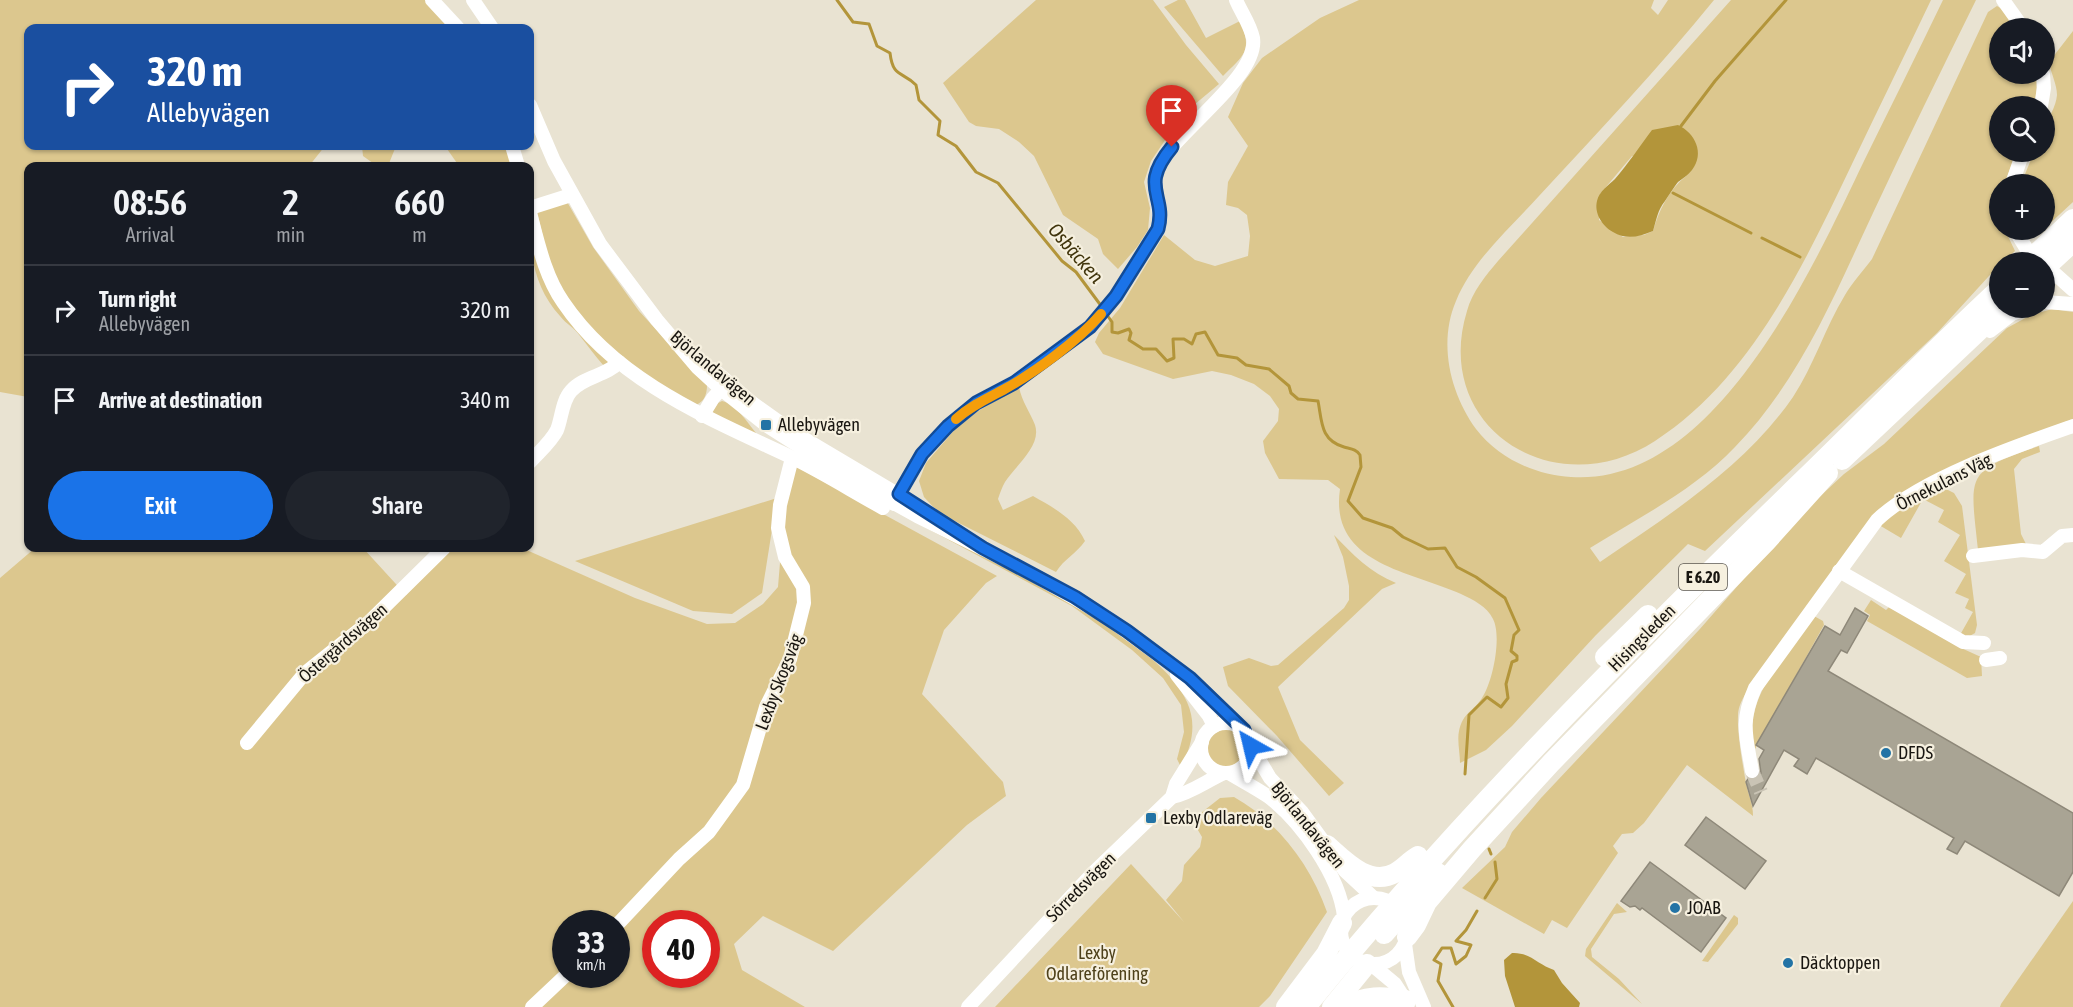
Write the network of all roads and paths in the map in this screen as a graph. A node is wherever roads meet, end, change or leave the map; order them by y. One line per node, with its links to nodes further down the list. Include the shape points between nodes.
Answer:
1 (432, 0): 6 (street)
2 (473, 0): 7 (street)
3 (1236, 0): 33 (street, via 1253,39 1247,63 1160,164 1154,183 1158,229 1108,306 1072,342 1014,383 976,403 948,426 922,454)
4 (2003, 0): 5 (street)
5 (2016, 18)
6 (454, 24)
7 (489, 24)
8 (534, 114): 9 (street, Björlandavägen)
9 (571, 195): 10 (street); 27 (street, Björlandavägen, via 605,251 657,320 697,367)
10 (534, 209)
11 (2073, 219): 16 (highway)
12 (534, 225): 26 (street, via 558,296)
13 (2021, 240): 15 (street)
14 (2073, 242): 17 (highway)
15 (2030, 252)
16 (2048, 252)
17 (2055, 253)
18 (2055, 275): 19 (street)
19 (2073, 290)
20 (1989, 299): 32 (highway, Hisingsleden / E 6.20)
21 (2055, 302): 22 (street)
22 (2073, 304)
23 (1993, 318): 25 (highway, Hisingsleden / E 6.20)
24 (2008, 318): 25 (street)
25 (1950, 359): 32 (highway, Hisingsleden / E 6.20)
26 (619, 362): 28 (street); 30 (street, via 573,388 555,434)
27 (724, 386): 28 (street); 33 (street, Björlandavägen)
28 (702, 416): 31 (street)
29 (2073, 426): 37 (street, Örnekulans Väg, via 1980,461 1912,494 1878,520)
30 (534, 458)
31 (792, 458): 33 (street, Björlandavägen, via 844,487); 54 (street, Lexby Skogsväg, via 778,528 785,558 804,590 804,603 790,659 766,707 743,785 709,832)
32 (1825, 467): 42 (highway, Hisingsleden / E 6.20, via 1688,607); 52 (highway, via 1783,490 1627,634); 56 (highway, via 1766,542 1472,849 1427,902)
33 (894, 503): 41 (street, Björlandavägen, via 1105,616)
34 (2073, 535): 36 (street, via 2061,536 2043,552 2022,550)
35 (440, 552): 46 (street, Östergårdsvägen, via 369,622 305,673)
36 (1973, 556)
37 (1839, 571): 38 (street, via 1963,642); 48 (street, Örnekulans Väg, via 1748,703 1744,724)
38 (1983, 643)
39 (2000, 658): 40 (street)
40 (1986, 660)
41 (1169, 664): 43 (street, Björlandavägen, via 1190,678); 44 (street, Björlandavägen)
42 (1592, 697): 63 (highway, Hisingsleden / E 6.20, via 1398,896); 64 (highway, Hisingsleden / E 6.20)
43 (1237, 725): 44 (street); 47 (street, via 1248,735)
44 (1214, 726): 45 (street)
45 (1202, 742): 49 (street, via 1208,765); 50 (street, Sörredsvägen)
46 (248, 743)
47 (1251, 746): 49 (street, via 1244,766); 51 (street, Björlandavägen, via 1270,778)
48 (1752, 771)
49 (1226, 773): 50 (street, Sörredsvägen); 55 (street, Björlandavägen, via 1268,797 1297,825 1335,881)
50 (1172, 797): 61 (street, Sörredsvägen, via 1093,873)
51 (1327, 844): 52 (highway, via 1354,869 1379,877 1394,874); 53 (street, Björlandavägen, via 1345,871)
52 (1418, 856): 53 (highway, via 1396,883)
53 (1376, 898): 55 (street, via 1357,903); 56 (street, via 1401,911 1406,921)
54 (630, 911)
55 (1343, 920): 57 (street, via 1346,949); 62 (highway, via 1326,954)
56 (1406, 940): 57 (street, via 1391,960); 59 (street)
57 (1369, 964): 59 (street, via 1395,984); 65 (highway)
58 (552, 988): 60 (street)
59 (1413, 1005): 66 (highway, via 1381,996)
60 (532, 1007)
61 (968, 1007)
62 (1286, 1007)
63 (1306, 1007)
64 (1322, 1007)
65 (1332, 1007)
66 (1344, 1007)

